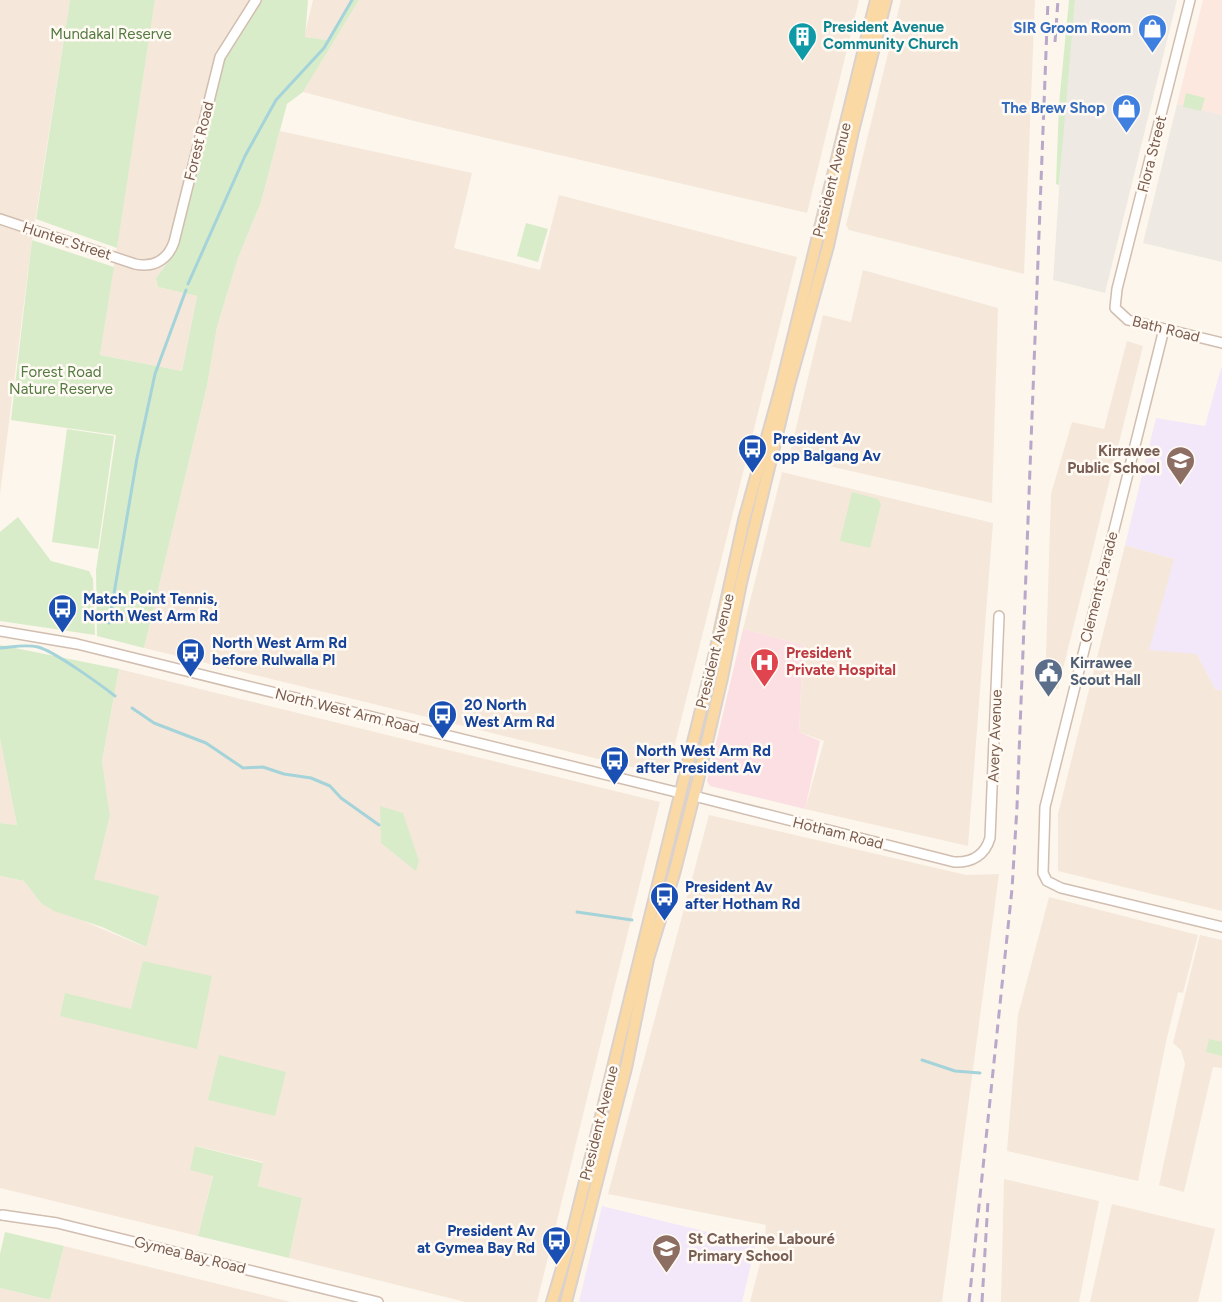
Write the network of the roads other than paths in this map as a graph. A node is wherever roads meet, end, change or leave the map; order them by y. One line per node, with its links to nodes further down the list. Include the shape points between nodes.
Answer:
1 (256, 0): 6 (street, Forest Road, via 220,57 172,248 157,262)
2 (876, 0): 10 (main road, President Avenue, via 781,387)
3 (886, 0): 11 (main road, President Avenue)
4 (1190, 0): 7 (street, Flora Street)
5 (0, 219): 6 (street, Hunter Street)
6 (135, 264)
7 (1115, 308): 8 (street, Bath Road, via 1128,320)
8 (1164, 329): 9 (street, Bath Road); 19 (street, Clements Parade, via 1045,807 1043,873 1047,881 1061,888)
9 (1222, 343)
10 (744, 520): 11 (main road); 14 (main road, President Avenue)
11 (756, 524): 15 (main road, President Avenue)
12 (999, 616): 18 (street, Avery Avenue, via 991,828)
13 (0, 631): 16 (street, North West Arm Road, via 77,644)
14 (714, 657): 15 (main road); 16 (main road, President Avenue)
15 (726, 661): 17 (main road, President Avenue)
16 (680, 793): 17 (main road, North West Arm Road); 21 (main road, President Avenue)
17 (694, 796): 18 (street, Hotham Road, via 954,862 966,862); 20 (main road, President Avenue, via 648,959)
18 (981, 854)
19 (1222, 927)
20 (626, 1068): 21 (main road, via 618,1071); 23 (main road, President Avenue)
21 (594, 1136): 22 (main road, President Avenue)
22 (582, 1191): 23 (main road); 26 (main road, President Avenue)
23 (595, 1194): 27 (main road, President Avenue)
24 (1, 1214): 25 (street, Gymea Bay Road, via 57,1223)
25 (378, 1302)
26 (552, 1302)
27 (566, 1302)

